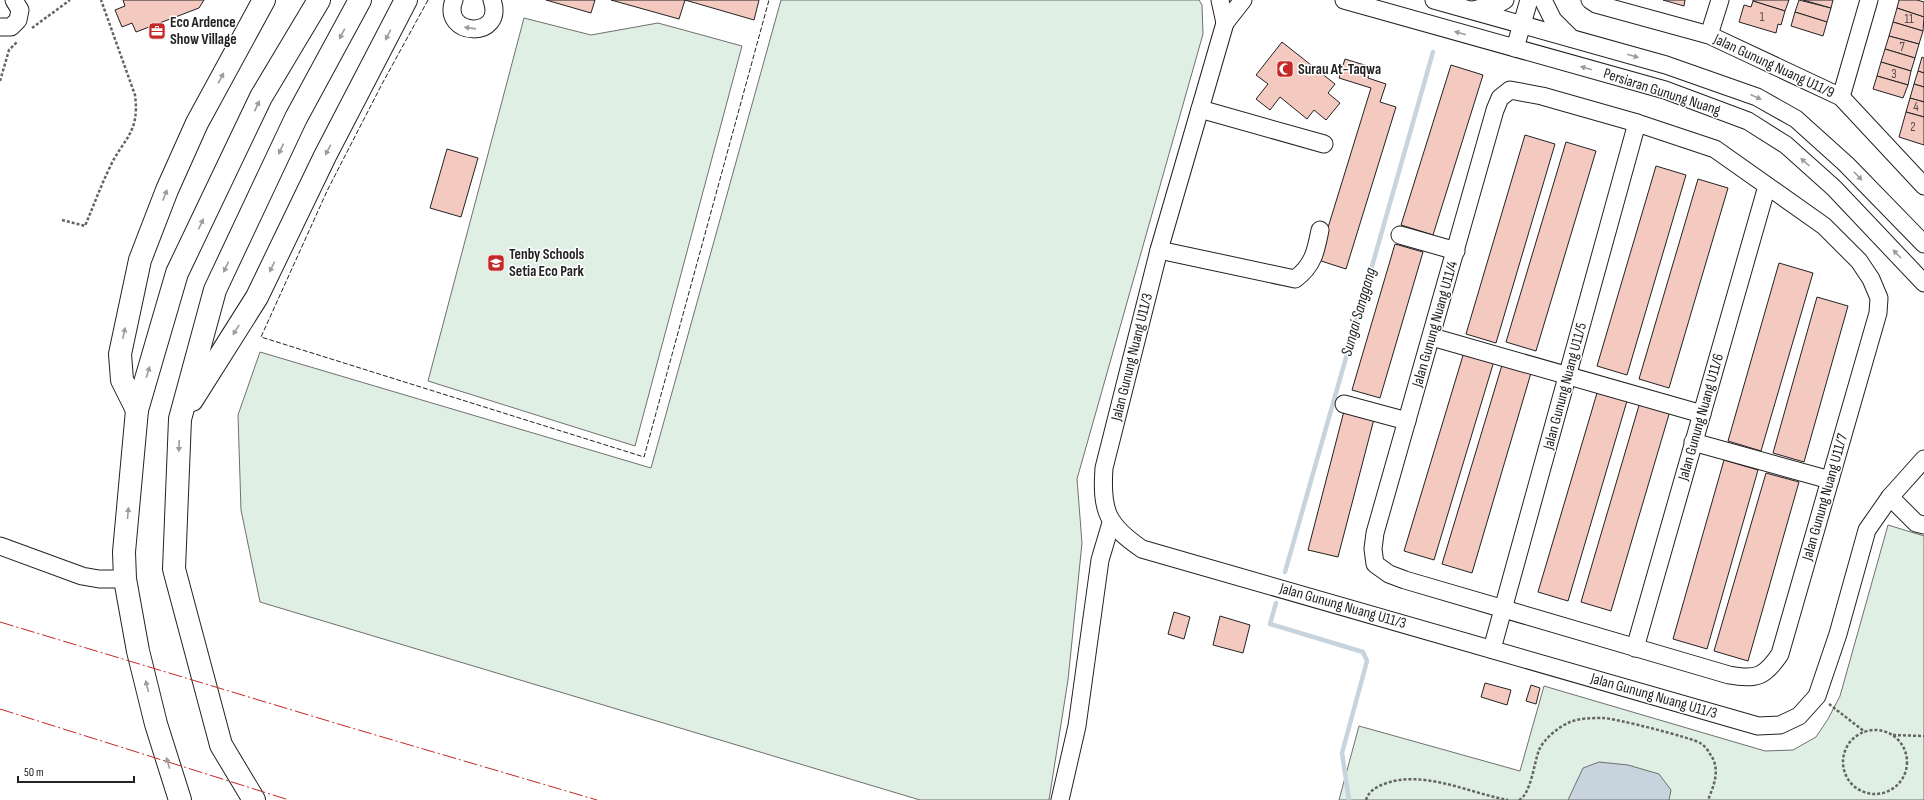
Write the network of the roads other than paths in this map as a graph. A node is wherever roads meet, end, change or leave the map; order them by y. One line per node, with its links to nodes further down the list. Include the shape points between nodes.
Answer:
1 (264, 0): 41 (highway, one-way to 1, via 122,380 120,354 140,260 166,190 197,123)
2 (319, 0): 41 (highway, one-way to 2, via 177,273 261,97)
3 (360, 0): 43 (highway, one-way to 43, via 296,118 215,290)
4 (406, 0): 43 (highway, one-way to 43, via 325,156 257,297)
5 (454, 0): 6 (street, one-way to 5, via 492,20 474,30 467,29 456,21 452,8)
6 (492, 0)
7 (1220, 0): 19 (street, Jalan Gunung Nuang U11/3)
8 (1243, 0): 19 (street, Jalan Gunung Nuang U11/3)
9 (1344, 0): 24 (street, Persiaran Gunung Nuang, one-way to 9)
10 (1434, 0): 18 (street, Persiaran Gunung Nuang)
11 (1505, 0): 18 (street)
12 (1529, 0): 20 (street)
13 (1543, 0): 23 (street, via 1553,20)
14 (1590, 0): 22 (street, Jalan Gunung Nuang U11/9, via 1596,4)
15 (1720, 0): 22 (street)
16 (1869, 0): 26 (street)
17 (21, 2): 21 (street, via 20,15 15,24 11,27)
18 (1471, 10): 20 (street, Persiaran Gunung Nuang)
19 (1225, 23): 27 (street, Jalan Gunung Nuang U11/3)
20 (1522, 25): 23 (street, Persiaran Gunung Nuang); 24 (street)
21 (0, 27)
22 (1709, 35): 26 (street, Jalan Gunung Nuang U11/9)
23 (1571, 39): 34 (street, Persiaran Gunung Nuang, one-way to 34, via 1666,65 1757,97 1796,119 1846,164)
24 (1515, 48): 37 (street, Persiaran Gunung Nuang, one-way to 24, via 1834,188 1786,145 1748,122 1665,90)
25 (1510, 90): 28 (street, Jalan Gunung Nuang U11/7, via 1526,91); 36 (street, Jalan Gunung Nuang U11/4, via 1500,98 1495,110)
26 (1841, 97): 31 (street, Jalan Gunung Nuang U11/9)
27 (1200, 109): 29 (street); 35 (street, Jalan Gunung Nuang U11/3)
28 (1637, 123): 30 (street, Jalan Gunung Nuang U11/7, via 1715,149); 39 (street, Jalan Gunung Nuang U11/5)
29 (1324, 144)
30 (1767, 186): 42 (street, Jalan Gunung Nuang U11/6); 47 (street, Jalan Gunung Nuang U11/7, via 1824,226 1859,260 1879,298 1878,313)
31 (1924, 186)
32 (1320, 230): 35 (street, via 1315,255 1303,273 1295,279)
33 (1400, 235): 36 (street)
34 (1924, 244)
35 (1159, 250): 49 (street, Jalan Gunung Nuang U11/3, via 1104,468 1102,490)
36 (1456, 251): 38 (street, Jalan Gunung Nuang U11/4)
37 (1924, 283)
38 (1432, 337): 39 (street); 44 (street, Jalan Gunung Nuang U11/4)
39 (1568, 376): 42 (street); 53 (street, Jalan Gunung Nuang U11/5)
40 (1344, 404): 44 (street)
41 (137, 410): 52 (highway, one-way to 41, via 124,552)
42 (1702, 414): 45 (street, Jalan Gunung Nuang U11/6)
43 (180, 419): 57 (highway, one-way to 57, via 174,569 221,745)
44 (1407, 421): 53 (street, Jalan Gunung Nuang U11/4, via 1376,533 1373,549 1375,564 1389,574 1405,580)
45 (1693, 442): 47 (street); 54 (street, Jalan Gunung Nuang U11/6)
46 (1924, 459): 48 (street, Jalan Gunung Nuang U11/3)
47 (1830, 480): 54 (street, Jalan Gunung Nuang U11/7, via 1780,654 1772,666 1761,675 1745,678)
48 (1890, 497): 50 (street, via 1916,523); 55 (street, Jalan Gunung Nuang U11/3, via 1867,530 1838,634 1817,696 1799,716 1780,725 1758,726)
49 (1111, 523): 55 (street, Jalan Gunung Nuang U11/3, via 1123,536 1142,549); 58 (street, via 1100,560 1077,726)
50 (1924, 525)
51 (0, 546): 52 (street, via 82,576)
52 (125, 579): 56 (highway, one-way to 52, via 156,724 138,651)
53 (1504, 609): 54 (street); 55 (street, Jalan Gunung Nuang U11/5)
54 (1635, 648)
55 (1492, 649)
56 (180, 800)
57 (254, 800)
58 (1060, 800)

